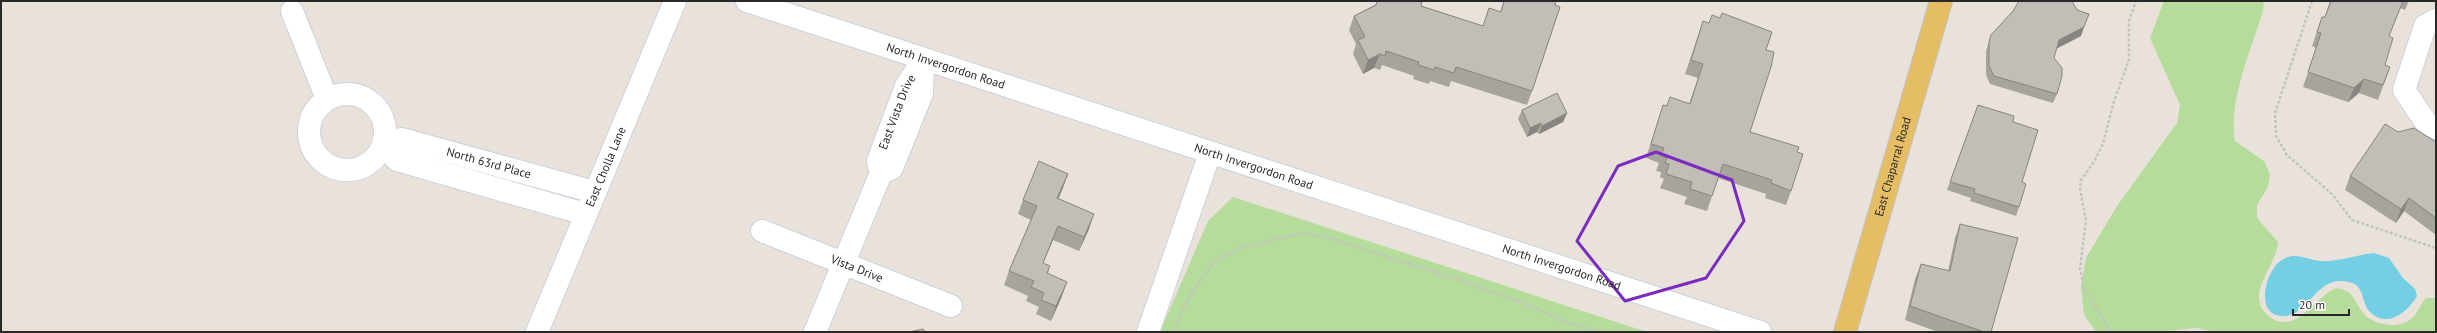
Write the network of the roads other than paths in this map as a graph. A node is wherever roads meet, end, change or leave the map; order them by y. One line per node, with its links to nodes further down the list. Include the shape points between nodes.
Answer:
1 (675, 1): 11 (street, East Cholla Lane)
2 (747, 1): 6 (street, North Invergordon Road)
3 (1941, 1): 20 (main road, East Chaparral Road)
4 (292, 11): 7 (street)
5 (2436, 20): 8 (street, via 2425,26 2404,90 2427,124)
6 (923, 60): 10 (street, North Invergordon Road); 14 (street, East Vista Drive, via 922,92 892,168 881,173)
7 (327, 99): 9 (street, via 340,94 353,94 365,98 375,106 382,118 385,130); 9 (street, via 317,107 308,130 315,153 324,162 334,168 358,168 369,163)
8 (2436, 128)
9 (383, 143): 11 (street, North 63rd Place, via 402,139); 12 (street, North 63rd Place, via 397,160)
10 (1210, 153): 18 (street); 19 (street, North Invergordon Road)
11 (594, 192): 12 (street, East Cholla Lane)
12 (586, 214): 16 (street, East Cholla Lane)
13 (762, 230): 14 (street, Vista Drive)
14 (844, 263): 15 (street, Vista Drive); 17 (street, East Vista Drive)
15 (951, 306)
16 (537, 332)
17 (815, 332)
18 (1148, 332)
19 (1760, 332)
20 (1845, 332)

